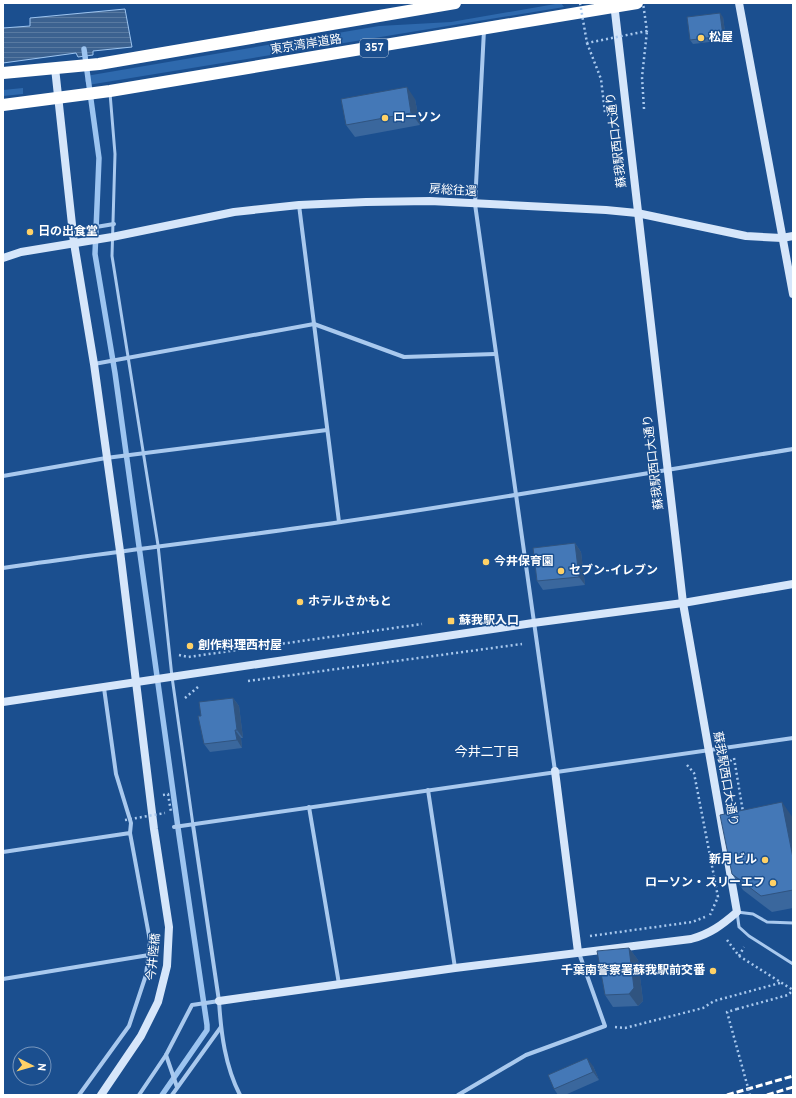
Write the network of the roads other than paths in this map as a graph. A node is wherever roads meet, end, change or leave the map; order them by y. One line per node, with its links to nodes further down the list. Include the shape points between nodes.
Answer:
1 (455, 3): 6 (highway, 東京湾岸道路, via 99,64)
2 (637, 3): 4 (highway, 東京湾岸道路 / 357)
3 (739, 3): 18 (street)
4 (612, 4): 5 (highway, 東京湾岸道路 / 357); 13 (street, 蘇我駅西口大通り)
5 (484, 30): 8 (highway, 東京湾岸道路 / 357); 11 (street)
6 (54, 68): 7 (highway, 東京湾岸道路); 9 (street, 今井陸橋)
7 (3, 73)
8 (110, 91): 9 (highway, 東京湾岸道路 / 357); 14 (lane, via 115,154)
9 (58, 99): 10 (highway, 東京湾岸道路 / 357); 19 (street, 今井陸橋)
10 (3, 105)
11 (475, 204): 12 (street, 房総往還, via 430,200); 13 (street, 房総往還, via 555,206); 23 (street)
12 (298, 205): 17 (street, 房総往還, via 234,212); 22 (street)
13 (637, 213): 18 (street, 房総往還, via 746,236); 30 (street, 蘇我駅西口大通り)
14 (114, 224): 15 (street); 17 (lane)
15 (90, 228)
16 (793, 236): 18 (street, 房総往還)
17 (112, 237): 19 (street, 房総往還); 24 (lane, via 112,256)
18 (782, 238): 21 (street)
19 (74, 244): 20 (street, via 21,252); 25 (street, 今井陸橋)
20 (3, 258)
21 (793, 294)
22 (314, 324): 23 (street, via 404,356); 24 (street); 26 (street)
23 (495, 354): 32 (street)
24 (128, 358): 25 (street); 28 (lane)
25 (94, 364): 29 (street, 今井陸橋)
26 (327, 430): 28 (street); 33 (street)
27 (793, 449): 30 (street)
28 (142, 453): 29 (street); 34 (lane)
29 (106, 458): 31 (street); 35 (street, 今井陸橋)
30 (667, 470): 32 (street); 38 (street, 蘇我駅西口大通り)
31 (3, 476)
32 (515, 496): 33 (street); 39 (street)
33 (339, 522): 34 (street)
34 (158, 546): 35 (street); 40 (lane)
35 (120, 551): 36 (street); 41 (street, 今井陸橋)
36 (3, 568)
37 (793, 584): 38 (street)
38 (683, 603): 39 (street); 45 (street, 蘇我駅西口大通り)
39 (533, 623): 40 (street); 46 (street)
40 (172, 677): 41 (street); 49 (lane)
41 (136, 682): 42 (street); 66 (street, 今井陸橋, via 169,927 169,946 165,978 150,1020)
42 (104, 688): 43 (street); 51 (street, via 116,774 131,823)
43 (3, 702)
44 (793, 738): 45 (street)
45 (707, 750): 46 (street); 53 (street, 蘇我駅西口大通り)
46 (555, 771): 47 (street); 55 (street)
47 (428, 790): 48 (street); 58 (street)
48 (309, 807): 49 (street); 60 (street)
49 (193, 824): 50 (street); 61 (street)
50 (174, 827)
51 (130, 833): 52 (street); 56 (street, via 148,925)
52 (3, 852)
53 (737, 912): 54 (lane, via 753,914 777,924); 55 (street, via 718,928 691,939); 57 (lane, via 739,926 749,936)
54 (793, 923)
55 (578, 952): 58 (street); 70 (street, via 605,1026 526,1055)
56 (149, 955): 59 (street); 65 (street, via 142,993 129,1026)
57 (793, 964)
58 (455, 968): 60 (street)
59 (3, 980)
60 (339, 985): 61 (street)
61 (219, 1001): 62 (street); 63 (street, via 192,1005)
62 (221, 1027): 64 (street); 69 (street, via 226,1058)
63 (166, 1055): 64 (street); 67 (street)
64 (177, 1087): 68 (street)
65 (79, 1095)
66 (101, 1095)
67 (139, 1095)
68 (172, 1095)
69 (240, 1095)
70 (458, 1095)

